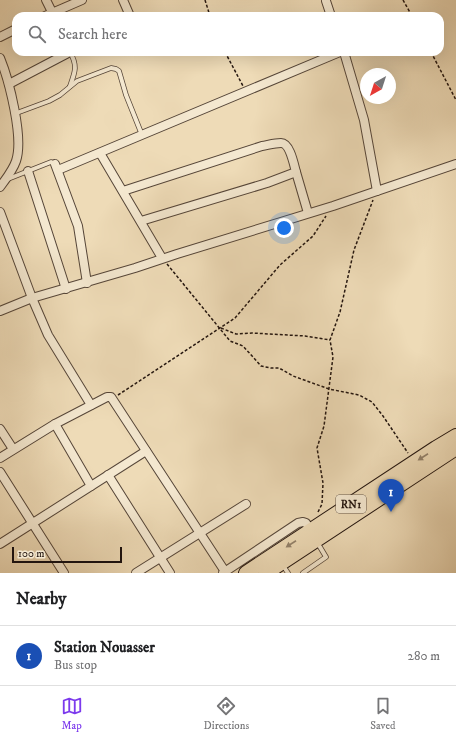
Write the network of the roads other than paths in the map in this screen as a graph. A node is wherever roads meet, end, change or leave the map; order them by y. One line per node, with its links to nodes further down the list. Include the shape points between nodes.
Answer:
1 (46, 0): 5 (street)
2 (82, 0): 6 (street)
3 (124, 0): 7 (street)
4 (326, 0): 8 (street)
5 (50, 12)
6 (57, 12)
7 (128, 12)
8 (330, 12)
9 (12, 31): 10 (street)
10 (0, 37)
11 (62, 56): 16 (street)
12 (72, 56): 17 (lane, via 75,69)
13 (330, 56): 19 (street)
14 (345, 56): 28 (street, via 364,120)
15 (0, 58): 16 (street)
16 (9, 84): 18 (street)
17 (69, 86): 18 (lane, via 49,101); 19 (lane, via 111,68 119,71)
18 (14, 114): 25 (street, via 18,153 14,167)
19 (142, 135): 20 (street)
20 (100, 152): 22 (street); 27 (street)
21 (456, 164): 28 (street)
22 (57, 167): 23 (lane, via 51,162); 33 (street, via 78,226)
23 (28, 171): 25 (lane); 34 (street)
24 (296, 172): 27 (street, via 288,148 281,142); 30 (street); 31 (street)
25 (5, 180): 26 (street)
26 (0, 187)
27 (123, 191): 31 (street)
28 (376, 191): 30 (street)
29 (0, 212): 35 (street)
30 (308, 214): 32 (street)
31 (141, 221): 32 (street)
32 (162, 258): 33 (street)
33 (87, 283): 34 (street)
34 (66, 289): 35 (street)
35 (32, 298): 36 (street); 37 (street, via 48,335)
36 (0, 311)
37 (91, 405): 38 (street); 43 (street, via 108,396 112,399)
38 (55, 424): 42 (street); 47 (street)
39 (0, 429): 42 (street)
40 (456, 436): 51 (highway, RN1, one-way to 51)
41 (456, 448): 51 (highway, RN1)
42 (13, 449): 44 (street)
43 (146, 451): 46 (street); 50 (street)
44 (0, 458)
45 (0, 472): 49 (street)
46 (108, 475): 47 (street); 53 (street)
47 (91, 486): 49 (street)
48 (246, 504): 50 (street)
49 (33, 524): 52 (street); 55 (street)
50 (201, 533): 53 (street); 58 (street)
51 (312, 533): 54 (highway, RN1); 58 (street, via 305,522 298,523); 61 (lane, via 326,557)
52 (0, 544)
53 (161, 558): 56 (street); 57 (street)
54 (281, 563): 59 (highway, RN1); 60 (highway, RN1)
55 (64, 573)
56 (136, 573)
57 (170, 573)
58 (225, 573)
59 (246, 573)
60 (266, 573)
61 (302, 573)

